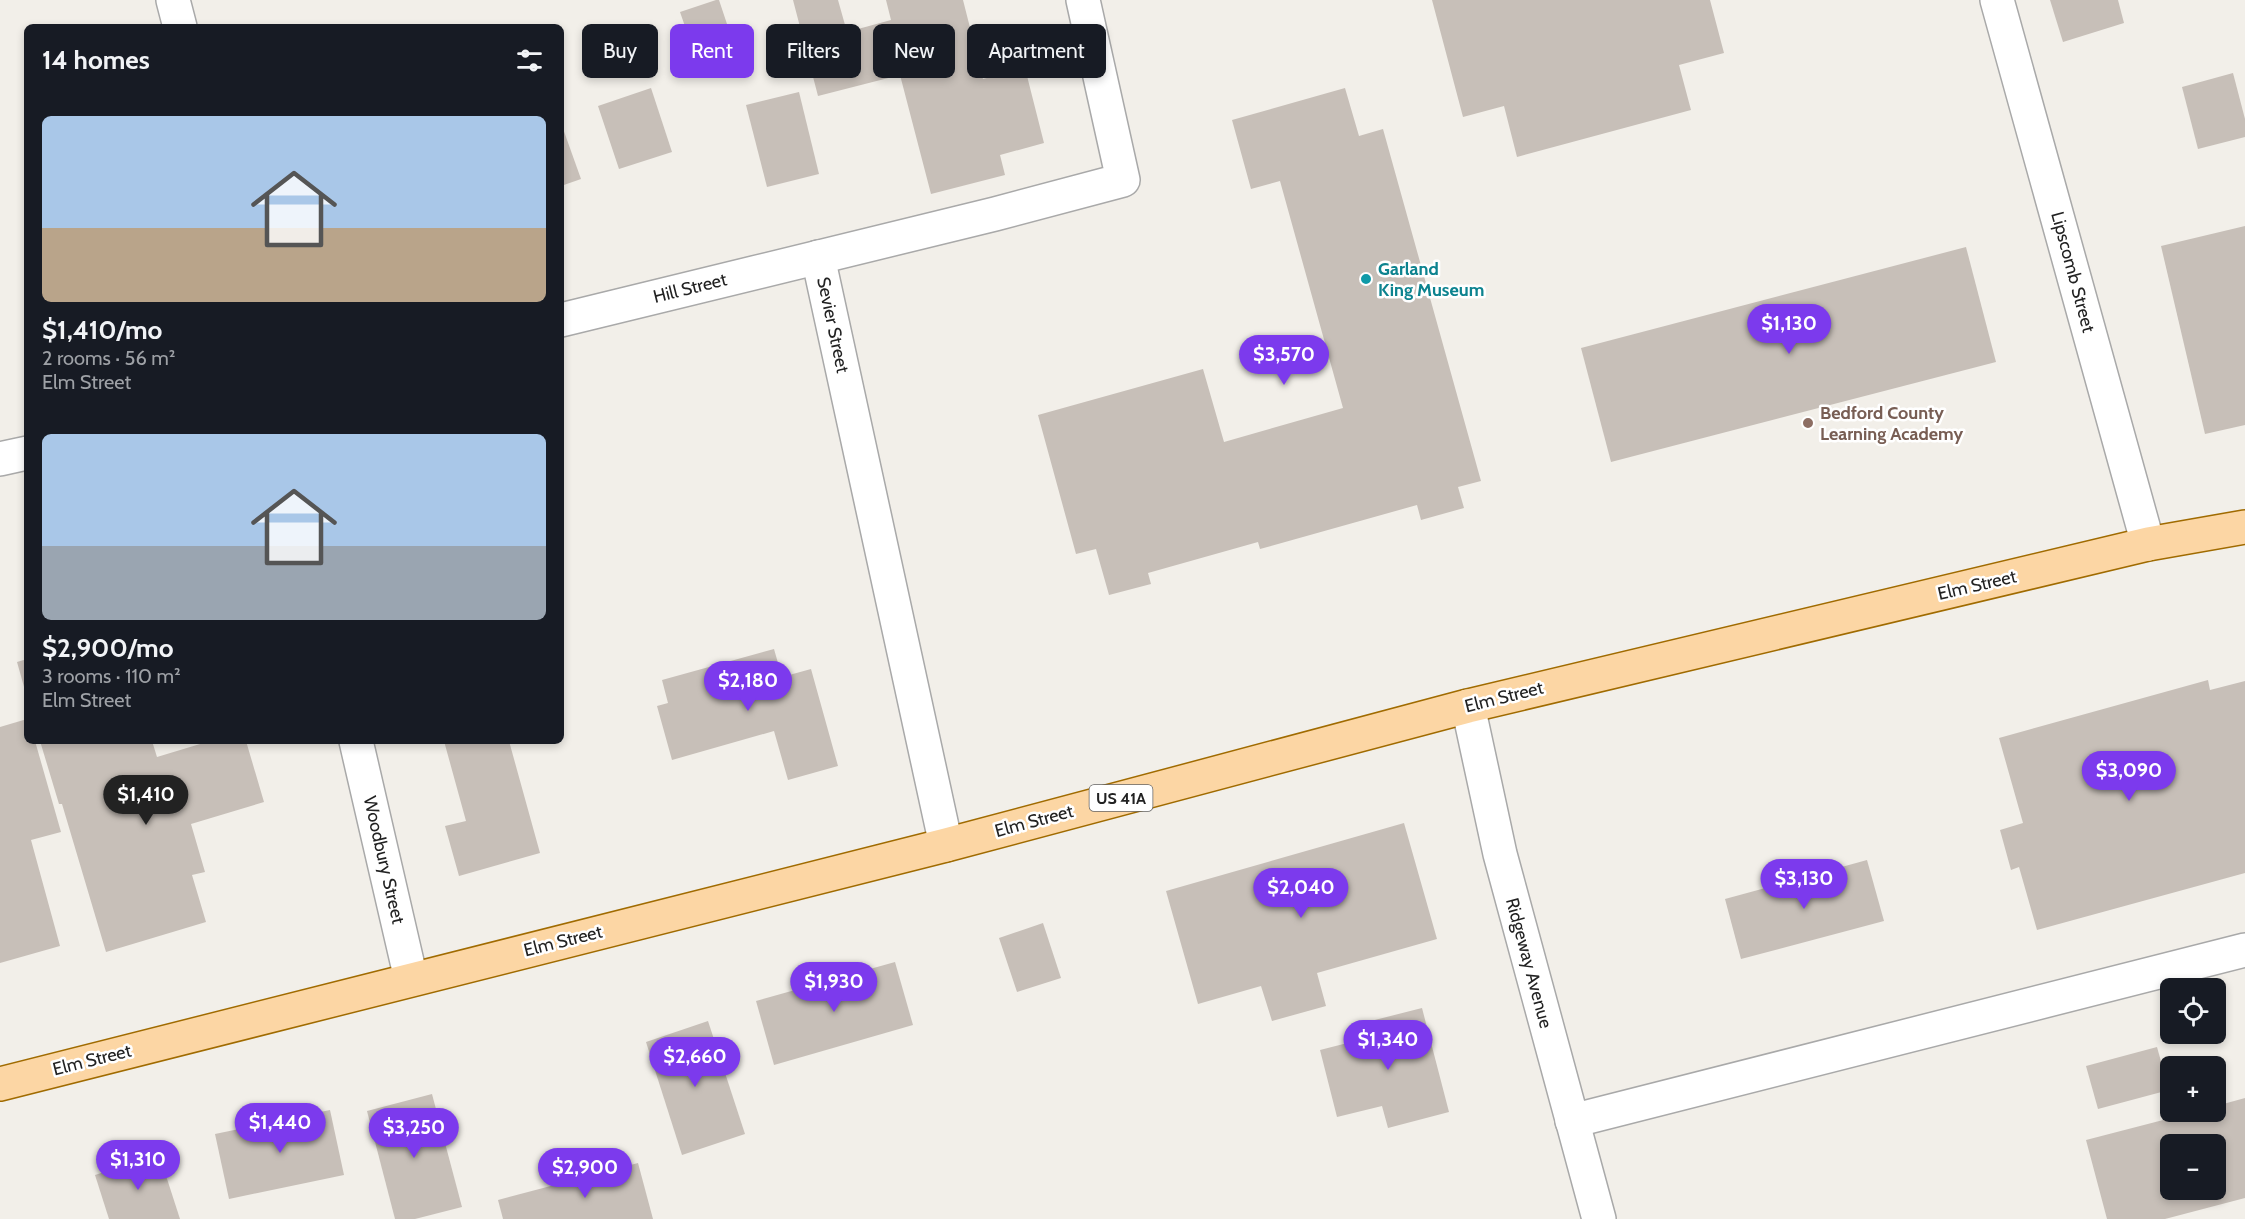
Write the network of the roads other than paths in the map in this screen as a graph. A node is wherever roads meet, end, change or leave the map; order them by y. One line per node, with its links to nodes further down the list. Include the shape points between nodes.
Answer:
1 (173, 0): 4 (street)
2 (1083, 0): 5 (street, Sevier Street, via 1123,180)
3 (1997, 0): 10 (street, Lipscomb Street)
4 (179, 24)
5 (818, 257): 6 (street, Hill Street); 13 (street, Sevier Street)
6 (564, 319)
7 (24, 454): 8 (street)
8 (0, 459)
9 (2245, 527): 10 (main road, Elm Street / US 41A)
10 (2148, 544): 11 (main road, Elm Street / US 41A)
11 (1468, 706): 13 (main road, Elm Street / US 41A); 17 (street, Ridgeway Avenue, via 1500,854)
12 (357, 744): 15 (street, Woodbury Street)
13 (946, 845): 15 (main road, Elm Street / US 41A)
14 (2245, 950): 17 (street)
15 (411, 979): 16 (main road, Elm Street / US 41A)
16 (0, 1084)
17 (1572, 1121): 18 (street, Ridgeway Avenue)
18 (1599, 1219)

